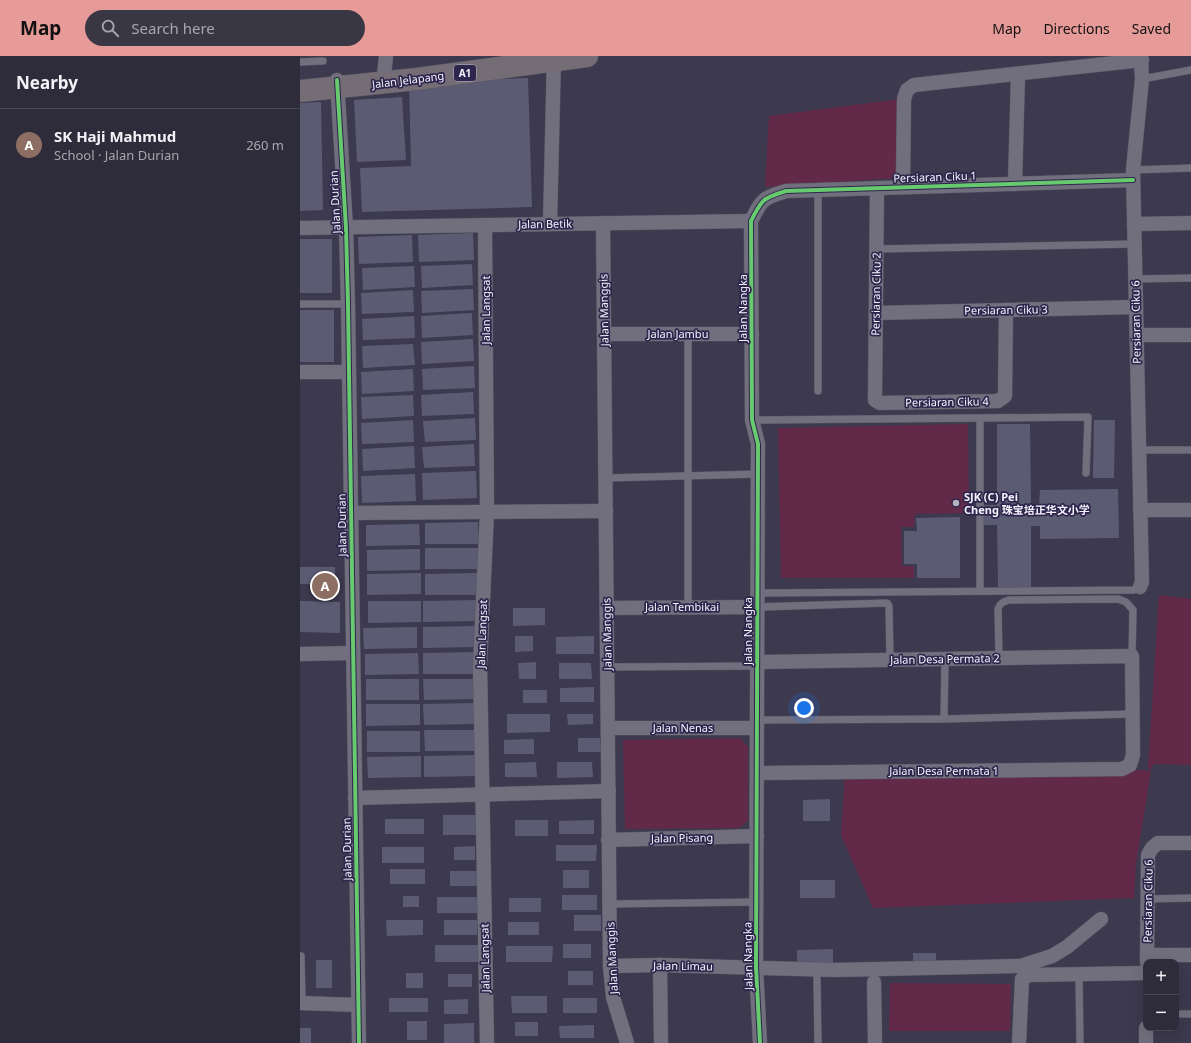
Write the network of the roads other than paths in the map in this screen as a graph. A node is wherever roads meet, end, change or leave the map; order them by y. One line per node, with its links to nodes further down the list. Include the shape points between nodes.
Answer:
1 (587, 56): 2 (main road, Jalan Jelapang / A1)
2 (547, 58): 6 (main road, Jalan Jelapang / A1); 11 (main road, Jalan Jelapang / A1, via 417,79); 22 (street)
3 (1141, 58): 8 (street); 9 (street, Persiaran Ciku 6)
4 (323, 61): 5 (lane)
5 (300, 62)
6 (385, 66): 11 (main road, Jalan Jelapang / A1)
7 (1191, 70): 9 (lane)
8 (1018, 74): 15 (street); 16 (street, via 914,85 907,90 904,99)
9 (1142, 79): 14 (street, Persiaran Ciku 6)
10 (300, 83): 11 (main road, Jalan Jelapang / A1)
11 (338, 83): 12 (main road, Jalan Jelapang / A1); 26 (street, Jalan Durian)
12 (300, 91)
13 (1191, 168): 14 (lane)
14 (1133, 175): 15 (street, Persiaran Ciku 1); 23 (street, Persiaran Ciku 6)
15 (1016, 184): 16 (street, Persiaran Ciku 1)
16 (902, 187): 17 (street, Persiaran Ciku 1)
17 (877, 188): 18 (street, Persiaran Ciku 1); 28 (street, Persiaran Ciku 2)
18 (818, 190): 19 (street, Persiaran Ciku 1, via 786,191 768,196 760,203); 43 (lane)
19 (751, 221): 20 (street, Jalan Betik); 38 (street, Jalan Nangka)
20 (603, 223): 22 (street, Jalan Betik); 36 (street, Jalan Manggis)
21 (1191, 223): 23 (street)
22 (550, 224): 24 (street, Jalan Betik)
23 (1134, 224): 27 (street, Persiaran Ciku 6)
24 (485, 225): 26 (street, Jalan Betik); 56 (street, Jalan Langsat)
25 (300, 228): 26 (street, Jalan Betik)
26 (343, 228): 32 (street, Jalan Durian)
27 (1135, 244): 28 (lane); 30 (street, Persiaran Ciku 6)
28 (877, 249): 35 (street, Persiaran Ciku 2)
29 (1191, 278): 30 (lane)
30 (1136, 279): 33 (street, Persiaran Ciku 6)
31 (300, 304): 32 (lane)
32 (348, 304): 42 (street, Jalan Durian)
33 (1136, 307): 34 (street, Persiaran Ciku 3); 39 (street, Persiaran Ciku 6)
34 (1006, 310): 35 (street, Persiaran Ciku 3); 44 (street, Persiaran Ciku 4, via 1004,396 998,401 880,403)
35 (876, 313): 44 (street, Persiaran Ciku 2)
36 (604, 334): 37 (street, Jalan Jambu); 52 (street, Jalan Manggis)
37 (688, 334): 38 (street, Jalan Jambu); 51 (lane)
38 (752, 334): 46 (street, Jalan Nangka)
39 (1137, 335): 40 (street); 47 (street, Persiaran Ciku 6)
40 (1191, 335)
41 (300, 372): 42 (street)
42 (349, 372): 57 (street, Jalan Durian)
43 (818, 391)
44 (875, 400)
45 (980, 419): 46 (lane); 49 (lane, via 1088,417); 59 (lane)
46 (752, 420): 50 (street, Jalan Nangka, via 758,444)
47 (1139, 450): 48 (lane); 53 (street, Persiaran Ciku 6)
48 (1191, 450)
49 (1086, 473)
50 (758, 474): 51 (lane); 60 (street, Jalan Nangka)
51 (688, 476): 52 (lane); 61 (lane)
52 (606, 478): 55 (street, Jalan Manggis)
53 (1140, 510): 54 (street); 58 (street, Persiaran Ciku 6)
54 (1191, 510)
55 (606, 511): 56 (street); 62 (street, Jalan Manggis)
56 (487, 512): 57 (street); 77 (street, Jalan Langsat, via 480,665)
57 (351, 513): 63 (street, Jalan Durian)
58 (1140, 588): 59 (lane)
59 (980, 591): 60 (lane)
60 (758, 600): 61 (street, Jalan Tembikai); 67 (lane, via 887,603); 69 (street, Jalan Nangka)
61 (688, 607): 62 (street, Jalan Tembikai)
62 (607, 608): 70 (street, Jalan Manggis)
63 (353, 653): 64 (street); 78 (street, Jalan Durian)
64 (300, 654)
65 (1132, 656): 66 (street, Jalan Desa Permata 2); 66 (lane, via 1133,610 1126,602 1009,600 999,605 998,609); 71 (street)
66 (999, 658): 68 (street, Jalan Desa Permata 2)
67 (890, 660): 68 (street, Jalan Desa Permata 2); 69 (street, Jalan Desa Permata 2)
68 (945, 660): 72 (lane)
69 (757, 664): 70 (lane); 73 (street, Jalan Nangka)
70 (608, 667): 74 (street, Jalan Manggis)
71 (1132, 714): 72 (lane); 75 (street, Jalan Desa Permata 1, via 1133,755 1130,765 1122,770)
72 (944, 719): 73 (lane)
73 (757, 724): 74 (street, Jalan Nenas); 75 (street, Jalan Nangka)
74 (608, 728): 76 (street, Jalan Manggis)
75 (757, 773): 79 (street, Jalan Nangka)
76 (609, 792): 77 (street); 80 (street, Jalan Manggis)
77 (483, 795): 78 (street); 103 (street, Jalan Langsat)
78 (355, 798): 98 (street, Jalan Durian)
79 (757, 836): 80 (street, Jalan Pisang); 84 (street, Jalan Nangka)
80 (608, 840): 85 (street, Jalan Manggis)
81 (1191, 843): 82 (street, Persiaran Ciku 6, via 1158,843 1152,848 1148,855)
82 (1148, 898): 83 (lane); 89 (street, Persiaran Ciku 6)
83 (1191, 898)
84 (756, 902): 85 (lane); 92 (street, Jalan Nangka)
85 (610, 904): 91 (street, Jalan Manggis)
86 (1101, 919): 92 (street, Jalan Limau, via 1052,956 1022,966 835,970)
87 (1191, 955): 89 (street)
88 (301, 956): 97 (lane)
89 (1147, 958)
90 (660, 965): 91 (street, Jalan Limau); 92 (street, Jalan Limau); 105 (street)
91 (610, 966): 104 (street, Jalan Manggis, via 613,997)
92 (756, 967): 106 (street, Jalan Nangka)
93 (1079, 974): 94 (street); 109 (street, via 1029,975 1022,979); 110 (lane)
94 (1143, 974)
95 (817, 978): 107 (lane)
96 (874, 982): 108 (street)
97 (301, 1003): 98 (street)
98 (358, 1005): 102 (street, Jalan Durian)
99 (1179, 1014): 100 (lane)
100 (1191, 1014)
101 (1146, 1031): 111 (street)
102 (359, 1043)
103 (487, 1043)
104 (627, 1043)
105 (661, 1043)
106 (760, 1043)
107 (818, 1043)
108 (875, 1043)
109 (1019, 1043)
110 (1080, 1043)
111 (1146, 1043)

